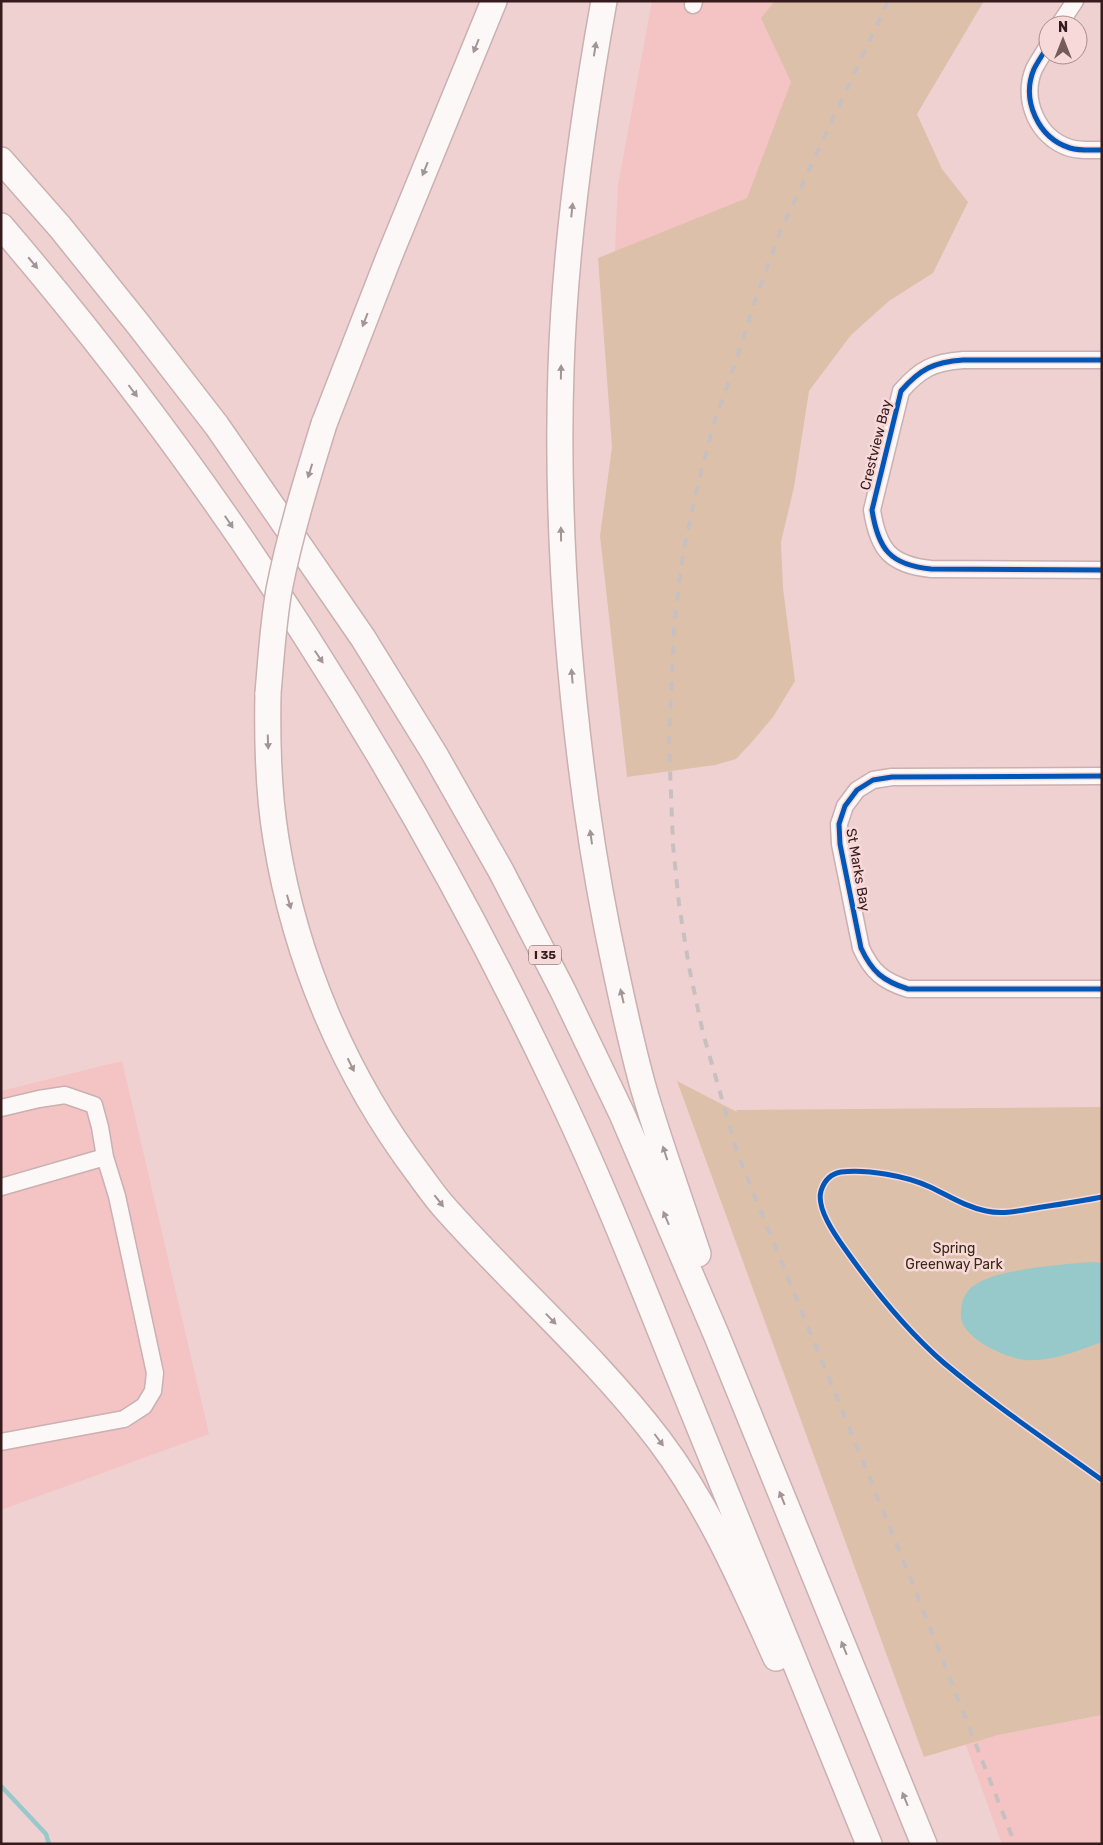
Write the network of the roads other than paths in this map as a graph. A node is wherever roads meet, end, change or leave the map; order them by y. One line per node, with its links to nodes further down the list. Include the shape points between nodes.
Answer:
1 (494, 1): 18 (highway, one-way to 18, bridge, via 324,424 299,506 275,614 268,693 269,780 276,839 288,897 308,962 329,1021 363,1089 400,1150 443,1206 620,1390 666,1450 697,1497 729,1556)
2 (604, 1): 16 (highway, one-way to 2, via 705,1277 644,1089 618,981 594,862 572,678 561,539 561,370 572,209)
3 (1075, 1): 4 (street)
4 (1066, 15)
5 (1038, 63): 6 (street, via 1030,90 1031,109 1040,127 1054,140 1071,148)
6 (1102, 150)
7 (1, 160): 16 (highway, I 35, one-way to 7, via 622,1114 563,991 501,871 434,753 363,638 217,426 60,227)
8 (1, 226): 19 (highway, one-way to 19, via 117,369 228,520 351,706 487,947 554,1082 613,1213)
9 (1102, 360): 10 (street, Crestview Bay, via 963,360 945,361 928,367 901,391 872,510 881,545 895,559 912,568)
10 (1102, 570)
11 (1102, 776): 12 (street, St Marks Bay, via 892,777 873,780 857,790 845,806 839,824 840,844 861,948 879,975 892,984 908,989)
12 (1102, 989)
13 (1, 1108): 14 (street, via 65,1095 94,1105)
14 (105, 1157): 15 (street); 17 (street, via 117,1196 155,1374 153,1391 144,1406 124,1419)
15 (1, 1187)
16 (716, 1334): 20 (highway, I 35, one-way to 16)
17 (1, 1442)
18 (862, 1844)
19 (869, 1844)
20 (924, 1844)

